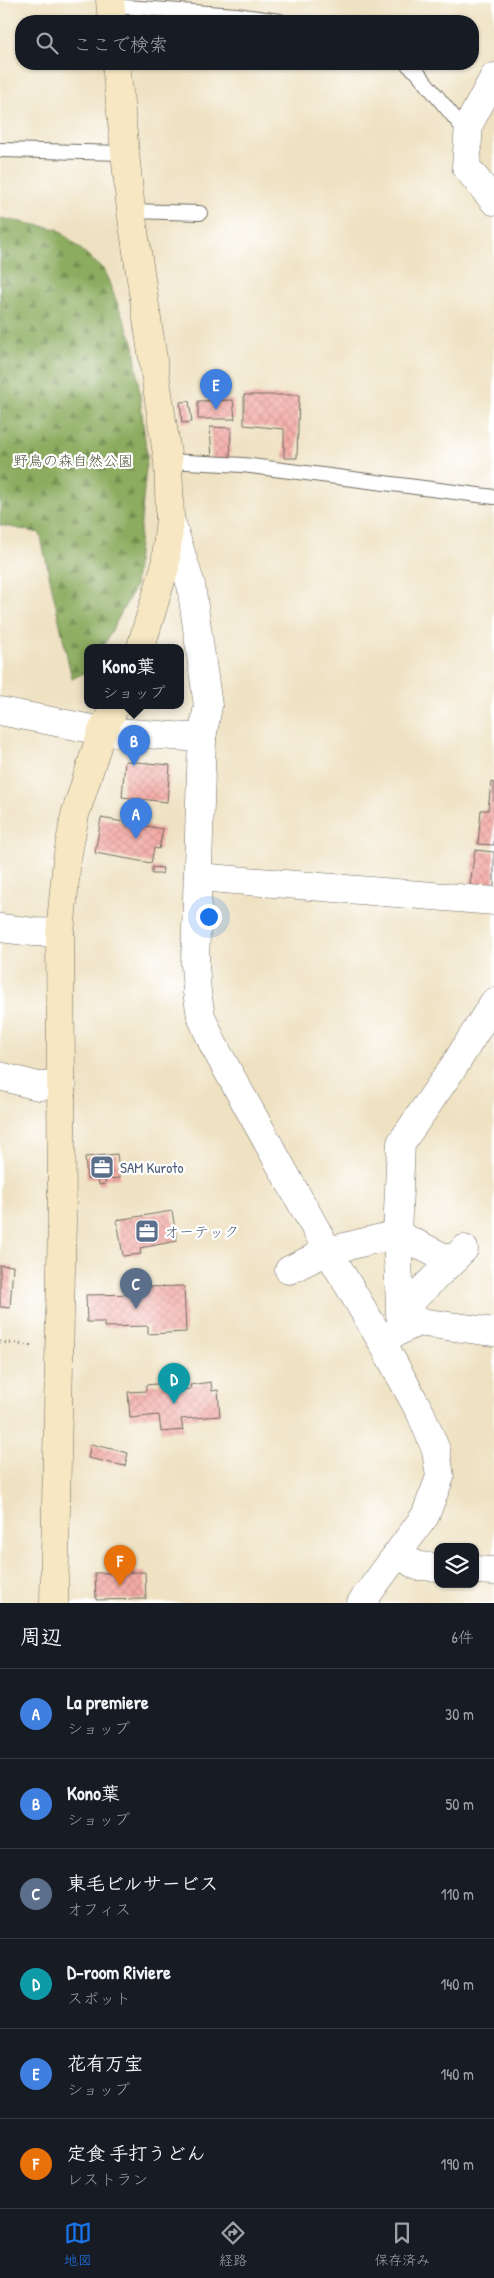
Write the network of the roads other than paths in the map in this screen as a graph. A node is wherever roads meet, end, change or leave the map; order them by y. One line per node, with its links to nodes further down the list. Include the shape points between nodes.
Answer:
1 (111, 9): 2 (lane)
2 (236, 15)
3 (117, 70): 8 (street)
4 (415, 70): 6 (lane)
5 (494, 77): 6 (street, via 469,124)
6 (468, 135): 9 (street, via 466,167)
7 (0, 150): 8 (lane)
8 (124, 153): 10 (street)
9 (494, 201)
10 (131, 211): 11 (lane); 12 (street)
11 (200, 213)
12 (168, 462): 13 (lane, via 261,466); 14 (street)
13 (494, 497)
14 (170, 518): 15 (street, via 165,567); 19 (street, via 191,585 208,706)
15 (142, 644)
16 (114, 709): 18 (street)
17 (0, 711): 18 (street)
18 (102, 730): 19 (street); 23 (street, via 75,815)
19 (202, 738): 20 (street)
20 (198, 877): 21 (street); 28 (street, via 195,964 201,1016 214,1046)
21 (494, 901)
22 (0, 928): 23 (street)
23 (60, 933): 26 (street)
24 (494, 1002): 27 (street, via 401,1143)
25 (0, 1076): 26 (street, via 38,1086)
26 (62, 1085): 36 (street)
27 (397, 1234): 28 (street); 30 (street); 30 (street, via 459,1255)
28 (328, 1251): 29 (street); 30 (street)
29 (289, 1270)
30 (394, 1328): 31 (street, via 418,1322); 32 (street, via 436,1450 440,1477 425,1516)
31 (494, 1332)
32 (398, 1554): 33 (street, via 417,1566); 37 (street)
33 (434, 1567)
34 (479, 1570): 35 (street)
35 (494, 1571)
36 (54, 1603)
37 (361, 1603)

